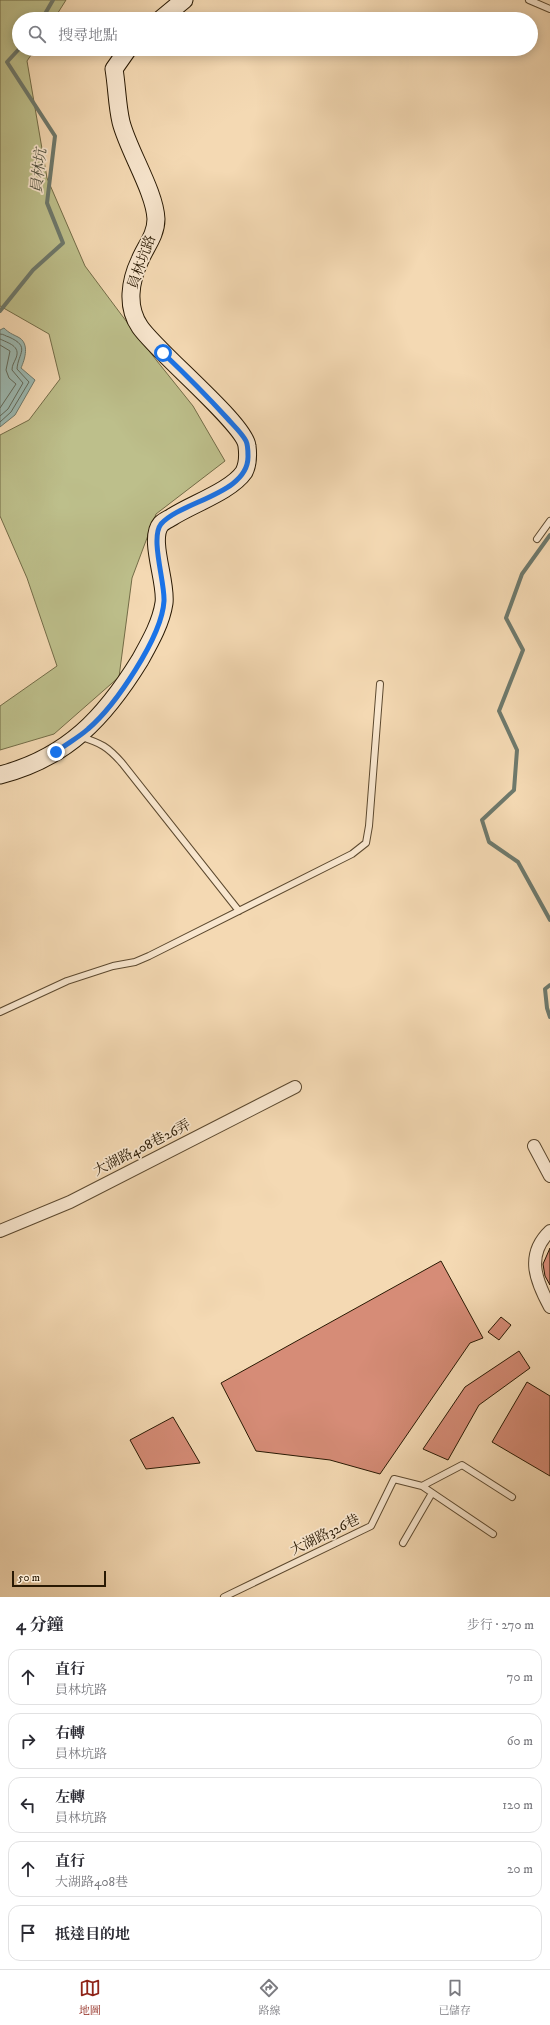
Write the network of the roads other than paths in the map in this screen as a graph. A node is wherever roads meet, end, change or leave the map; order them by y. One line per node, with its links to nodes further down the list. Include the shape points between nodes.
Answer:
1 (184, 0): 4 (street)
2 (529, 0): 3 (lane)
3 (550, 9)
4 (169, 12)
5 (123, 56): 9 (street, 員林坑路, via 114,69 121,123 153,203 156,219 152,239 140,260 133,281 130,298 132,313 140,328 235,427 246,442 248,458 244,472 226,488 162,524 157,533 157,540 164,583 164,603 157,630 124,687 109,707)
6 (550, 521): 7 (lane)
7 (537, 539)
8 (380, 684): 11 (lane, via 366,843 352,854)
9 (83, 733): 10 (street, 員林坑路, via 56,752 21,770); 11 (lane, via 109,748)
10 (0, 775)
11 (239, 911): 12 (lane, via 135,962 113,966 67,981)
12 (0, 1012)
13 (295, 1087): 16 (street, 大湖路408巷26弄, via 70,1202)
14 (534, 1146): 15 (street)
15 (550, 1176)
16 (0, 1230)
17 (550, 1231): 18 (street, via 544,1237 536,1254 534,1268)
18 (550, 1307)
19 (422, 1486): 20 (lane, 大湖路326巷); 21 (lane, via 462,1465); 24 (lane, 大湖路326巷, via 394,1479 371,1526)
20 (432, 1493): 22 (lane, 大湖路326巷); 23 (lane)
21 (512, 1496)
22 (493, 1534)
23 (403, 1543)
24 (224, 1597)

